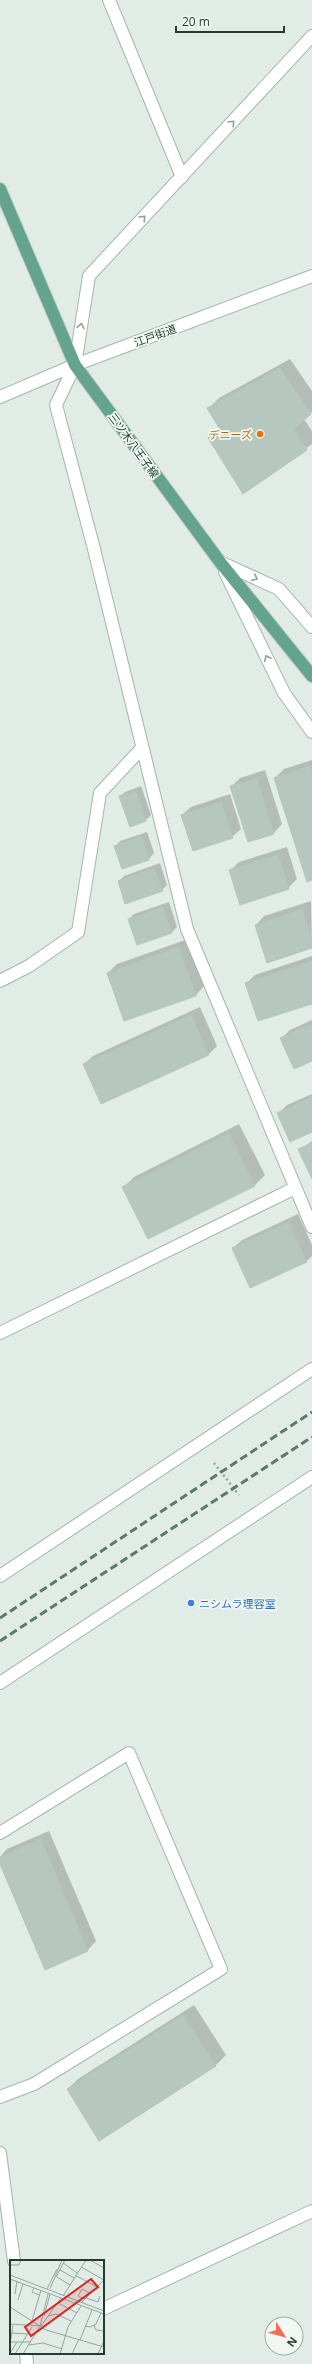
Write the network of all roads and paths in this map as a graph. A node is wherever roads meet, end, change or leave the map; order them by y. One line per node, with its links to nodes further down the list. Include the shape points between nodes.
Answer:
1 (109, 0): 3 (street)
2 (312, 36): 3 (street, one-way to 2)
3 (182, 177): 6 (street, one-way to 3, via 89,276)
4 (0, 189): 6 (main road, 三ツ木八王子線)
5 (312, 276): 6 (street, 江戸街道)
6 (75, 365): 7 (street, 江戸街道); 8 (main road, 三ツ木八王子線); 12 (street, via 56,405 93,545)
7 (0, 398)
8 (220, 562): 9 (street, one-way to 9, via 279,589); 10 (main road, 三ツ木八王子線); 11 (street, one-way to 8, via 284,693)
9 (312, 627)
10 (312, 676)
11 (312, 732)
12 (141, 749): 13 (street, via 100,793 78,932 30,966); 14 (street, via 187,930)
13 (0, 981)
14 (295, 1188): 15 (street); 16 (street)
15 (312, 1227)
16 (0, 1333)
17 (312, 1369): 18 (street)
18 (200, 1443): 20 (path, via 233,1489); 21 (street)
19 (312, 1477): 20 (street)
20 (256, 1513): 22 (street)
21 (0, 1576)
22 (0, 1683)
23 (0, 1832): 24 (street, via 130,1753 222,1969 34,2084)
24 (0, 2097)
25 (0, 2153): 27 (street)
26 (312, 2212): 28 (street)
27 (14, 2260)
28 (104, 2309)
29 (26, 2354): 30 (street)
30 (27, 2364)

